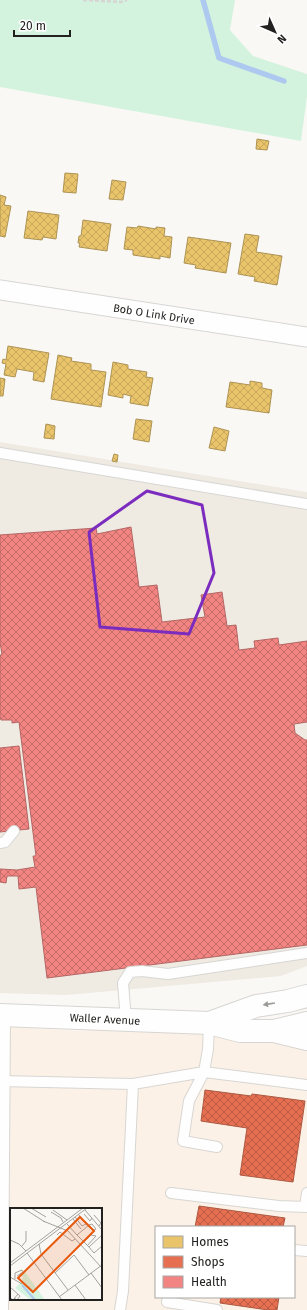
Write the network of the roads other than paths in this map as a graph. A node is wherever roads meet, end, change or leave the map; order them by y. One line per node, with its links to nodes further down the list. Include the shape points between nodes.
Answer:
1 (0, 290): 2 (street, Bob O Link Drive)
2 (307, 337)
3 (0, 453): 4 (lane)
4 (307, 504)
5 (14, 831): 6 (lane, via 6,842)
6 (0, 843)
7 (307, 953): 10 (lane, via 168,974 130,972 123,983)
8 (307, 996): 12 (main road, Waller Avenue, one-way to 12, via 256,1006)
9 (3, 1015): 10 (main road, Waller Avenue); 16 (lane)
10 (126, 1020): 12 (main road, Waller Avenue)
11 (307, 1023): 13 (main road, Waller Avenue)
12 (209, 1024): 13 (main road, Waller Avenue, via 240,1031); 15 (lane)
13 (274, 1031): 14 (main road)
14 (307, 1039)
15 (204, 1072): 17 (lane); 18 (lane); 19 (lane, via 189,1101 183,1141)
16 (2, 1081): 17 (lane); 25 (lane)
17 (133, 1084): 28 (lane)
18 (307, 1085)
19 (217, 1147)
20 (171, 1193): 22 (lane)
21 (307, 1193): 22 (lane)
22 (306, 1207)
23 (295, 1250): 24 (lane)
24 (307, 1251)
25 (1, 1297): 27 (lane)
26 (167, 1303): 29 (lane)
27 (3, 1310)
28 (120, 1310)
29 (217, 1310)

